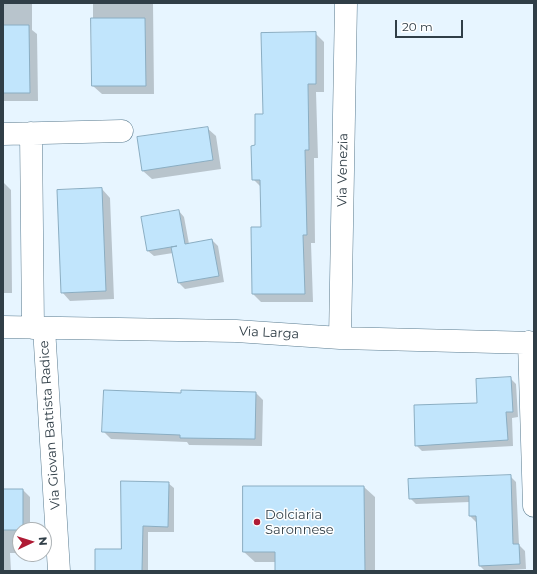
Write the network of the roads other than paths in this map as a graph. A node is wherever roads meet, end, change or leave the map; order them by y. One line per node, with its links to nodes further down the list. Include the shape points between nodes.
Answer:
1 (346, 3): 7 (street, Via Venezia)
2 (122, 131): 3 (street)
3 (31, 133): 4 (street); 6 (street, Via Giovan Battista Radice)
4 (3, 134)
5 (3, 327): 6 (street, Via Larga)
6 (38, 328): 7 (street, Via Larga, via 236,332); 10 (street, Via Giovan Battista Radice)
7 (340, 338): 8 (street, Via Larga)
8 (532, 342): 9 (street)
9 (534, 506)
10 (59, 571)

